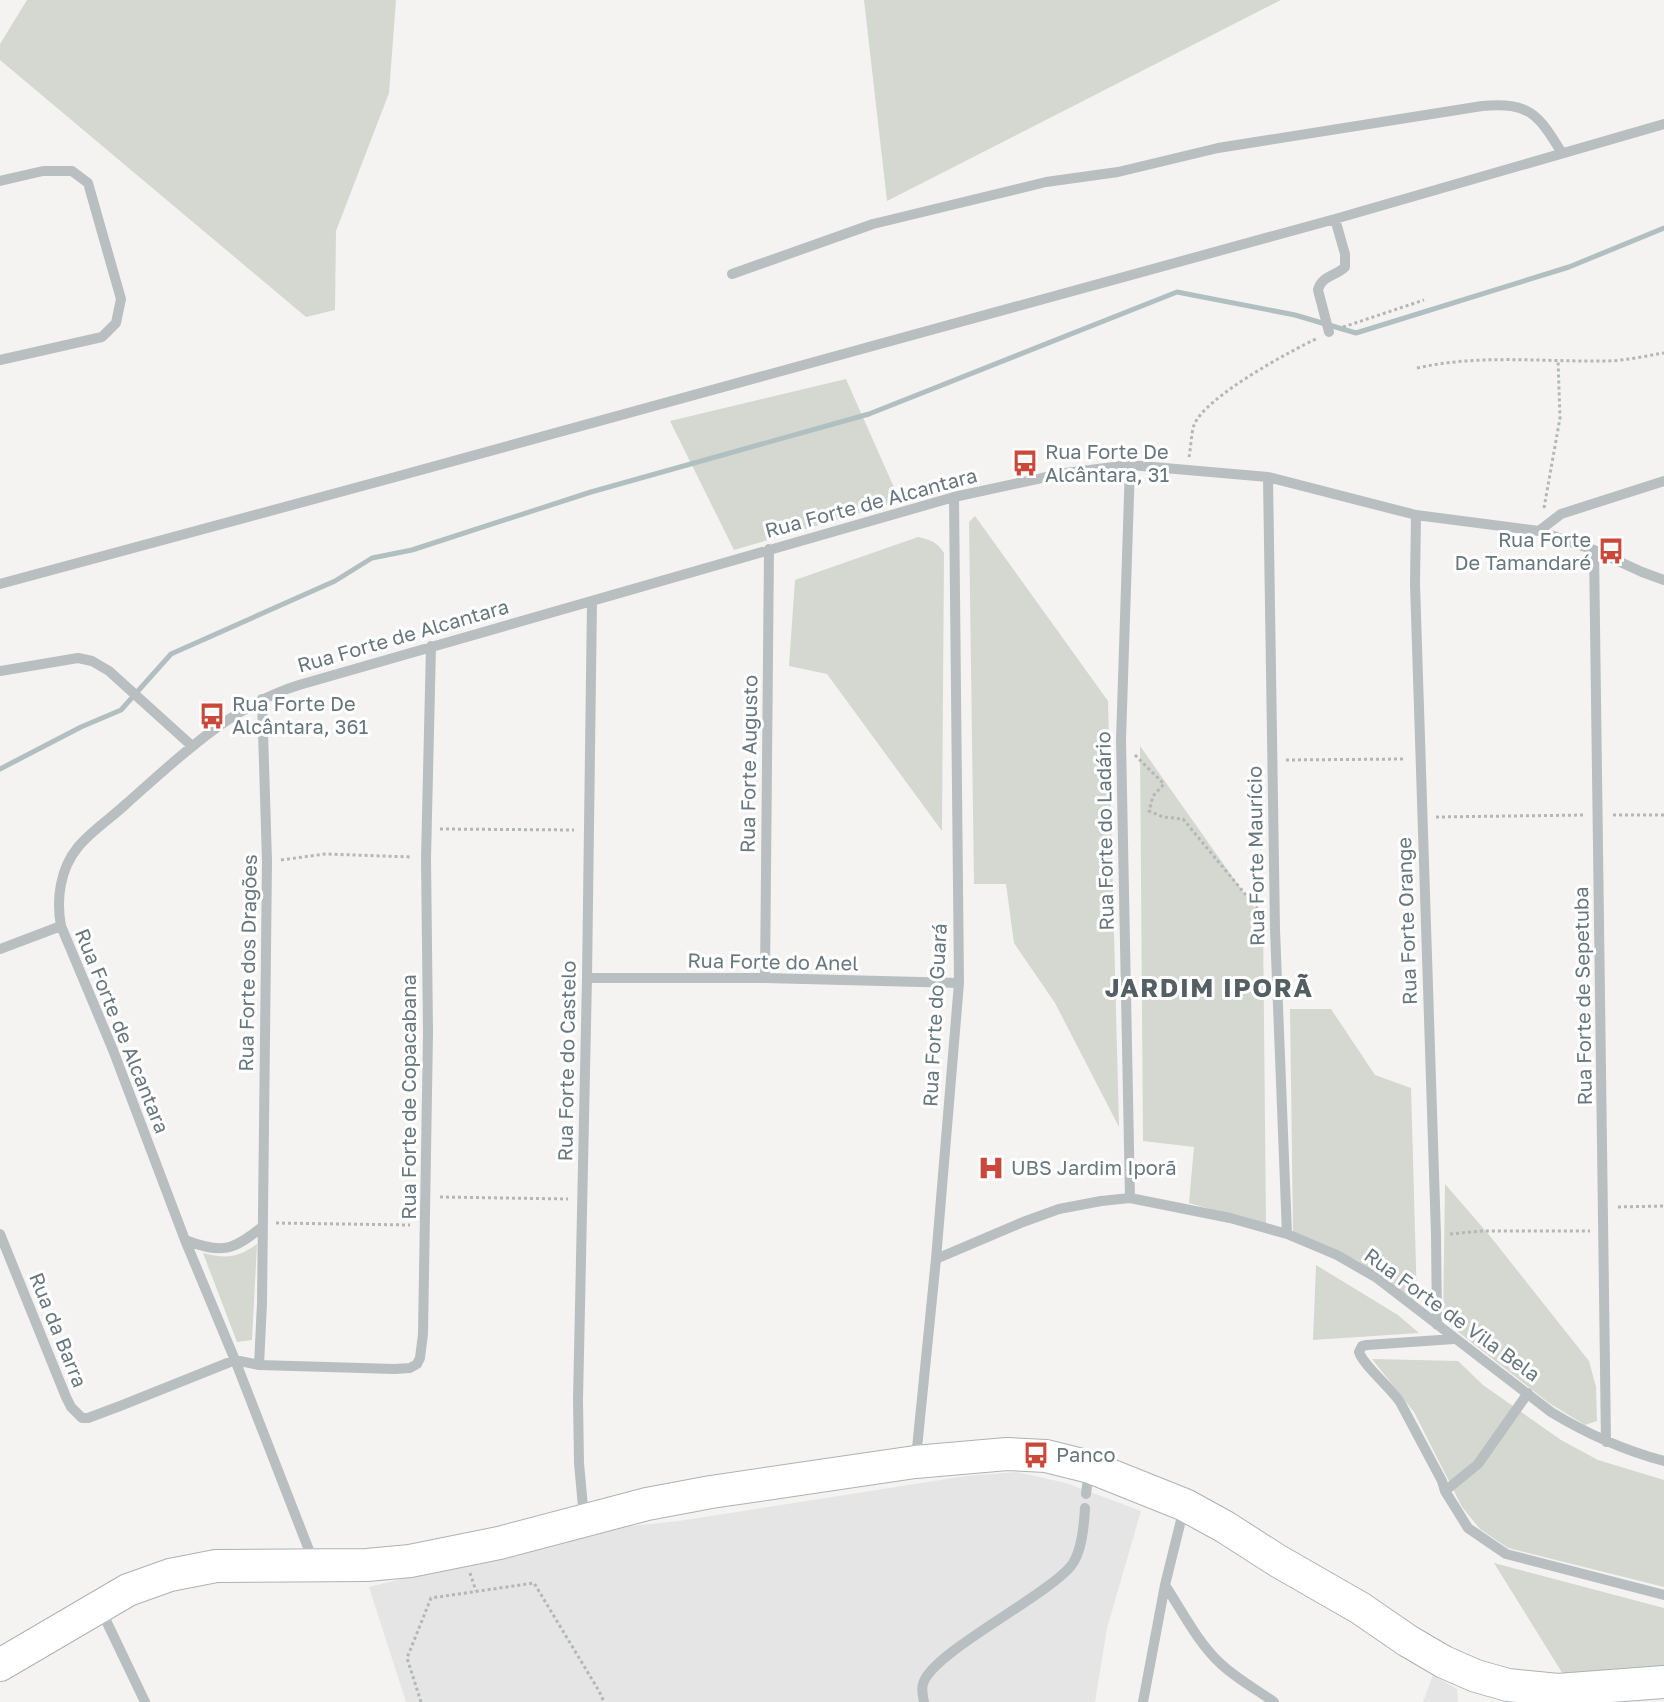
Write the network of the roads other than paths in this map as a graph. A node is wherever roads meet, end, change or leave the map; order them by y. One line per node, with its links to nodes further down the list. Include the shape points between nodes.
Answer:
1 (1664, 124): 2 (street)
2 (1562, 153): 4 (street); 5 (street, via 1541,121 1531,113 1518,106 1482,106 1218,148 1118,172 1046,182 873,224)
3 (0, 182): 7 (street, via 43,171 72,171 88,183 121,299 116,323 102,337)
4 (1335, 219): 6 (street, via 1346,267 1323,279 1318,290); 17 (street)
5 (732, 274)
6 (1329, 332)
7 (1, 357)
8 (1130, 465): 9 (street, Rua Forte de Alcantara); 11 (street, Rua Forte de Alcantara, via 1065,473); 28 (street, Rua Forte do Ladário, via 1121,740)
9 (1268, 477): 12 (street, Rua Forte de Alcantara); 31 (street, Rua Forte Maurício, via 1275,930)
10 (1664, 481): 13 (street, via 1561,514)
11 (954, 497): 14 (street, Rua Forte de Alcantara); 27 (street, Rua Forte do Guará)
12 (1416, 515): 13 (street, Rua Forte de Alcantara); 34 (street, Rua Forte Orange)
13 (1539, 531): 15 (street)
14 (769, 549): 18 (street, Rua Forte de Alcantara); 26 (street, Rua Forte Augusto)
15 (1594, 550): 16 (street); 39 (street, Rua Forte de Sepetuba)
16 (1664, 580)
17 (0, 584)
18 (592, 601): 19 (street, Rua Forte de Alcantara); 25 (street, Rua Forte do Castelo)
19 (431, 646): 21 (street, Rua Forte de Alcantara); 37 (street, Rua Forte de Copacabana, via 426,830 426,1226 420,1358 410,1368 395,1369)
20 (0, 671): 22 (street, via 78,658 92,662 109,671)
21 (262, 699): 22 (street, Rua Forte de Alcantara); 29 (street, Rua Forte dos Dragões, via 267,861)
22 (192, 746): 23 (street, Rua Forte de Alcantara, via 78,848 63,874 58,911)
23 (61, 926): 24 (street); 32 (street, Rua Forte de Alcantara)
24 (0, 949)
25 (587, 978): 26 (street, Rua Forte do Anel); 45 (street, Rua Forte do Castelo, via 578,1400)
26 (765, 978): 27 (street, Rua Forte do Anel)
27 (959, 983): 33 (street, Rua Forte do Guará)
28 (1130, 1198): 31 (street, Rua Forte de Vila Bela, via 1189,1208); 33 (street, Rua Forte de Vila Bela, via 1059,1209)
29 (263, 1226): 32 (street, via 243,1243 220,1249); 37 (street, Rua Forte dos Dragões)
30 (0, 1234): 36 (street, Rua da Barra, via 66,1396 82,1418)
31 (1287, 1234): 34 (street, Rua Forte de Vila Bela, via 1337,1255 1377,1278)
32 (185, 1240): 36 (street, Rua Forte de Alcantara)
33 (936, 1259): 41 (street, Rua Forte do Guará)
34 (1437, 1325): 35 (street, Rua Forte de Vila Bela)
35 (1454, 1339): 38 (street, Rua Forte de Vila Bela); 42 (street, via 1367,1345 1359,1352 1400,1402)
36 (235, 1360): 37 (street, Rua Forte de Copacabana); 46 (street, Rua Forte de Alcantara)
37 (259, 1365)
38 (1528, 1393): 39 (street, Rua Forte de Vila Bela, via 1578,1429); 42 (street, via 1478,1464)
39 (1606, 1442): 40 (street, Rua Forte de Vila Bela)
40 (1664, 1461)
41 (915, 1462): 43 (main road, via 1007,1454 1046,1456 1088,1480); 45 (main road, via 711,1491)
42 (1445, 1491): 48 (street, via 1468,1528 1506,1554)
43 (1185, 1505): 47 (street); 51 (main road, via 1444,1662 1476,1676 1508,1685 1558,1690)
44 (1085, 1508): 53 (street, via 1072,1564 1057,1580 957,1648 929,1672 923,1683)
45 (584, 1522): 46 (main road, via 410,1561)
46 (315, 1566): 49 (main road, via 216,1566 170,1575 128,1590)
47 (1165, 1585): 54 (street); 55 (street, via 1219,1663)
48 (1664, 1595)
49 (99, 1606): 50 (main road); 52 (street)
50 (0, 1665)
51 (1664, 1682)
52 (145, 1702)
53 (924, 1702)
54 (1143, 1702)
55 (1274, 1702)

